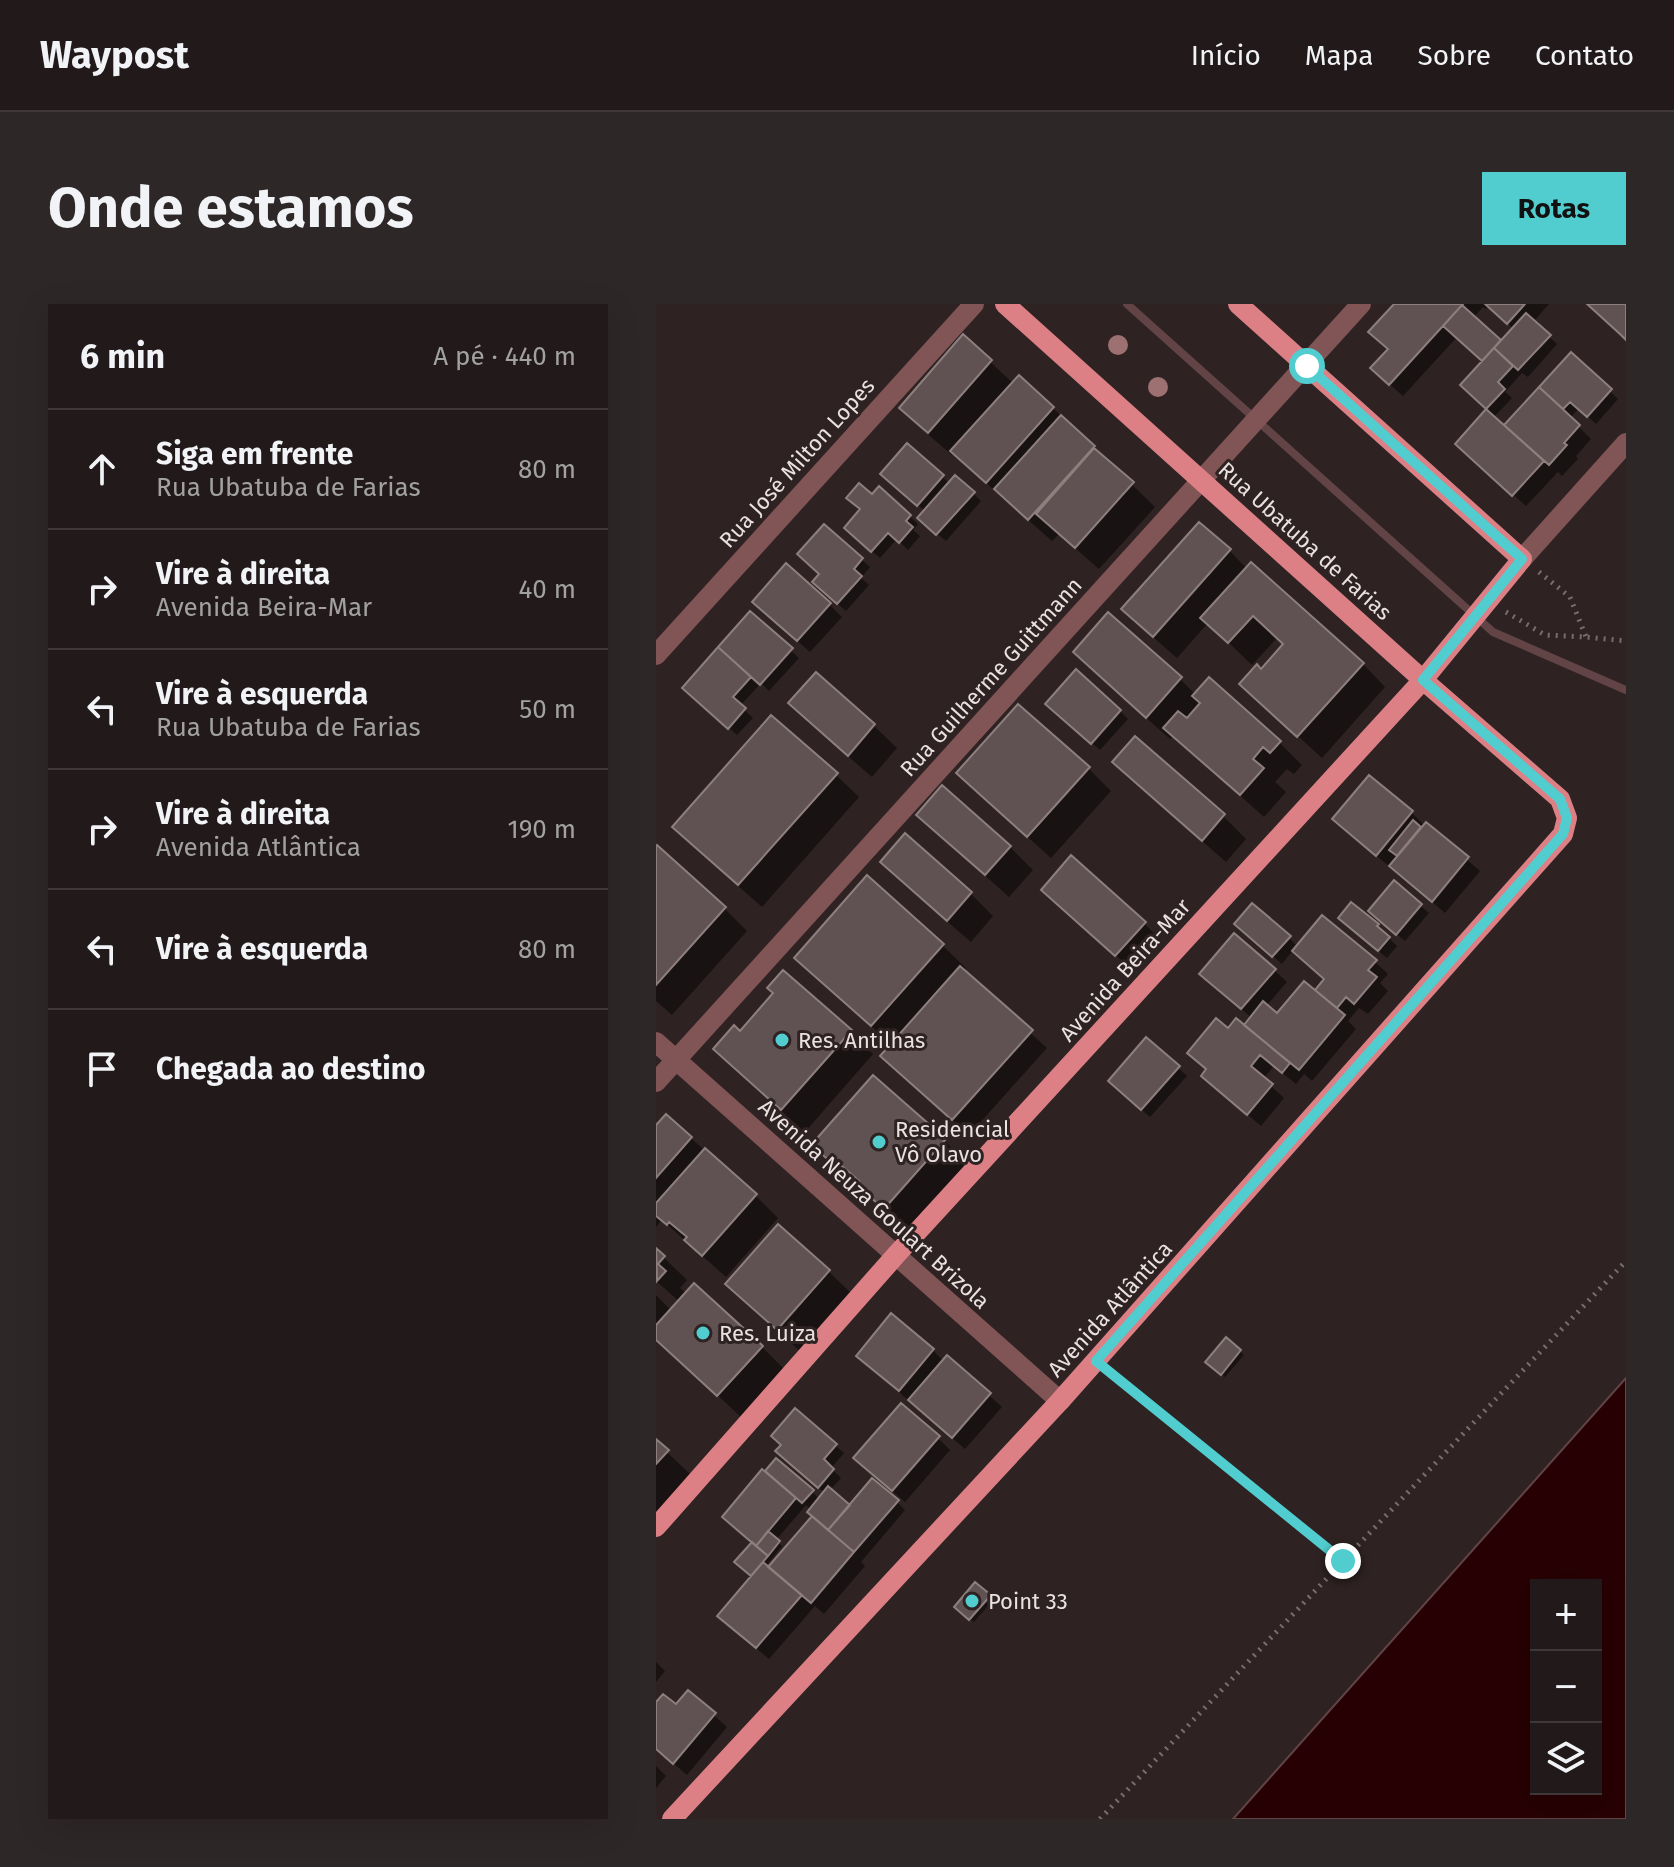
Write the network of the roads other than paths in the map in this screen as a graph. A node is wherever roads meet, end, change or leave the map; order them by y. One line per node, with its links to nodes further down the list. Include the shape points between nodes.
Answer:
1 (974, 304): 9 (street, Rua José Milton Lopes)
2 (1005, 304): 7 (main road, Rua Ubatuba de Farias)
3 (1238, 304): 5 (main road)
4 (1361, 304): 5 (street, Rua Guilherme Guittmann)
5 (1307, 366): 7 (street, Rua Guilherme Guittmann); 8 (main road)
6 (1626, 443): 8 (street, Avenida Beira-Mar)
7 (1201, 480): 10 (main road, Rua Ubatuba de Farias); 13 (street, Rua Guilherme Guittmann)
8 (1517, 566): 10 (main road, Avenida Beira-Mar)
9 (656, 655)
10 (1423, 680): 11 (main road, Rua Ubatuba de Farias, via 1560,799); 15 (main road, Avenida Beira-Mar)
11 (1567, 818): 16 (main road, Avenida Atlântica, via 1563,834)
12 (656, 1042): 13 (street, Avenida Neuza Goulart Brizola)
13 (676, 1060): 14 (street, Rua Guilherme Guittmann); 15 (street, Avenida Neuza Goulart Brizola)
14 (656, 1082)
15 (896, 1255): 16 (street, Avenida Neuza Goulart Brizola); 17 (main road, Avenida Beira-Mar)
16 (1060, 1401): 18 (main road, Avenida Atlântica)
17 (656, 1527)
18 (672, 1819)

